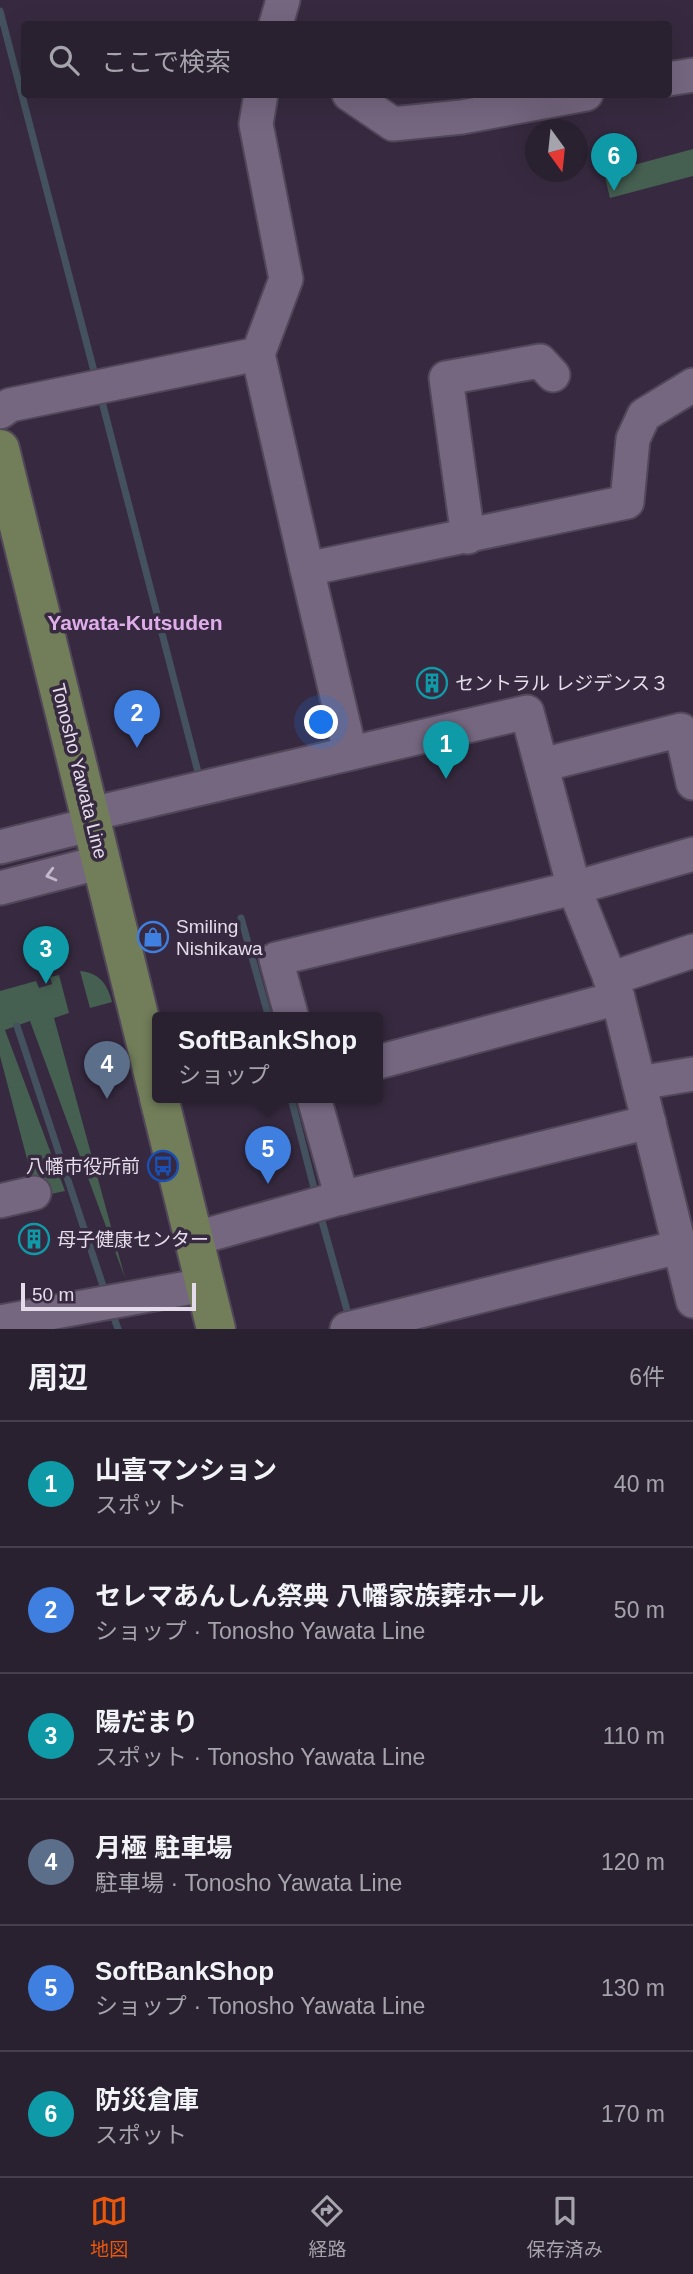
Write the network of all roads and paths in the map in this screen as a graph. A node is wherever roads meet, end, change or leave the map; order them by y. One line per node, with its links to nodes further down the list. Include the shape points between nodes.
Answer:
1 (283, 0): 2 (street)
2 (277, 21)
3 (693, 75): 4 (street)
4 (672, 78)
5 (260, 98): 8 (street, via 256,124 286,279)
6 (355, 98): 7 (street, via 393,124)
7 (564, 98)
8 (258, 354): 11 (street, via 10,405); 14 (street)
9 (553, 375): 13 (street, via 540,361 446,378)
10 (693, 385): 13 (street, via 644,415 633,439 627,502)
11 (0, 412)
12 (0, 449): 18 (main road, Tonosho Yawata Line)
13 (468, 537): 14 (street)
14 (307, 569): 15 (street)
15 (350, 752): 16 (street, via 527,712); 18 (street)
16 (542, 765): 17 (street, via 681,730); 23 (street)
17 (693, 783)
18 (92, 819): 19 (street); 21 (main road, Tonosho Yawata Line)
19 (0, 847)
20 (693, 854): 23 (street)
21 (102, 862): 22 (street, one-way to 22); 28 (main road, Tonosho Yawata Line)
22 (0, 888)
23 (574, 888): 25 (street); 26 (street, via 276,959)
24 (693, 951): 25 (street)
25 (614, 988): 27 (street); 30 (street)
26 (290, 1012)
27 (383, 1060)
28 (152, 1068)
29 (693, 1074): 30 (street)
30 (639, 1083): 33 (street)
31 (160, 1103): 37 (main road)
32 (315, 1103): 36 (street)
33 (649, 1122): 36 (street); 38 (street)
34 (34, 1193): 35 (street)
35 (0, 1201)
36 (329, 1202): 37 (street)
37 (193, 1239): 39 (main road)
38 (680, 1247): 40 (street); 42 (street)
39 (204, 1285): 41 (street); 43 (main road)
40 (693, 1301)
41 (0, 1322)
42 (358, 1327)
43 (216, 1329)

